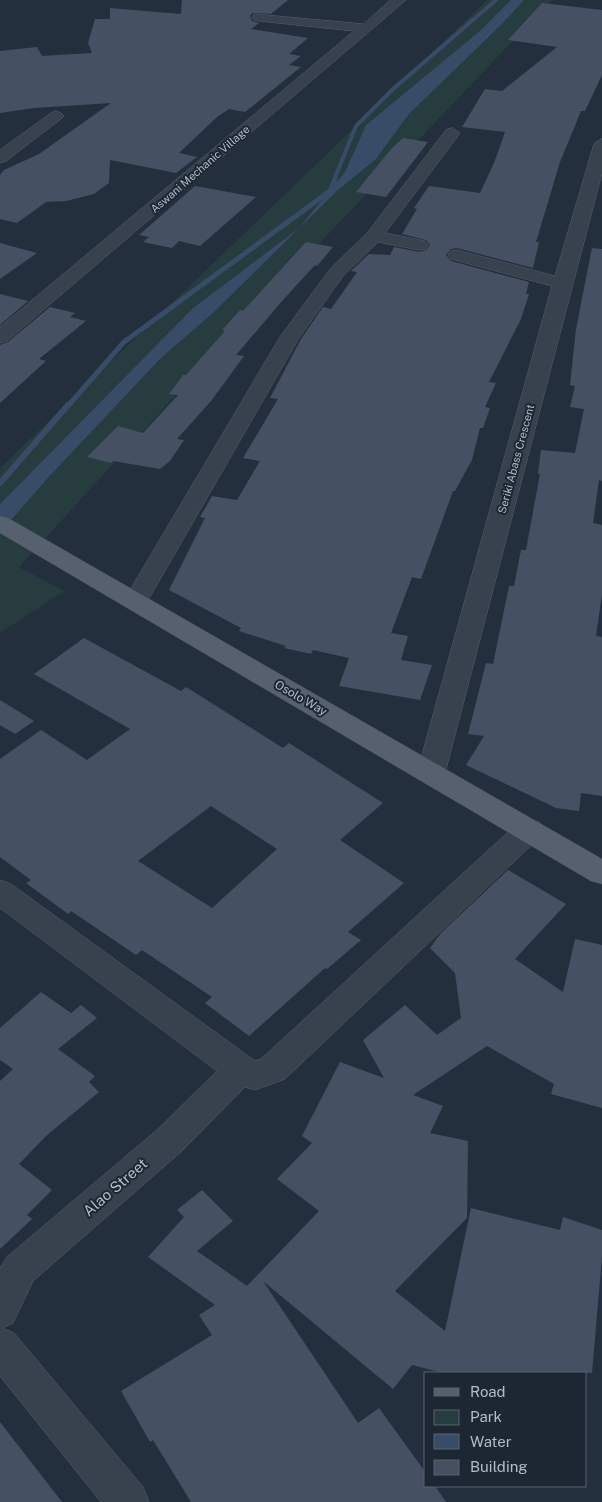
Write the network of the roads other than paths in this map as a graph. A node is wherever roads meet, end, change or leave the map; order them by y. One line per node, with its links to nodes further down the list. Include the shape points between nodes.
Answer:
1 (399, 0): 3 (street, Aswani Mechanic Village)
2 (259, 17): 3 (street)
3 (365, 28): 12 (street, Aswani Mechanic Village)
4 (56, 116): 7 (street)
5 (452, 133): 8 (street)
6 (602, 144): 11 (street, Seriki Abass Crescent)
7 (0, 158)
8 (374, 236): 9 (street); 14 (street, via 337,272 290,338)
9 (420, 245)
10 (457, 255): 11 (street)
11 (562, 283): 15 (street, Seriki Abass Crescent)
12 (0, 337)
13 (0, 523): 14 (main road, Osolo Way)
14 (135, 602): 15 (main road, Osolo Way)
15 (431, 774): 16 (main road, Osolo Way)
16 (529, 830): 17 (main road, Osolo Way); 19 (street, via 273,1069 255,1076)
17 (602, 873)
18 (0, 892): 19 (street)
19 (240, 1070): 20 (street, Alao Street, via 170,1140 20,1269)
20 (0, 1310)
21 (0, 1346): 22 (street)
22 (128, 1502)

